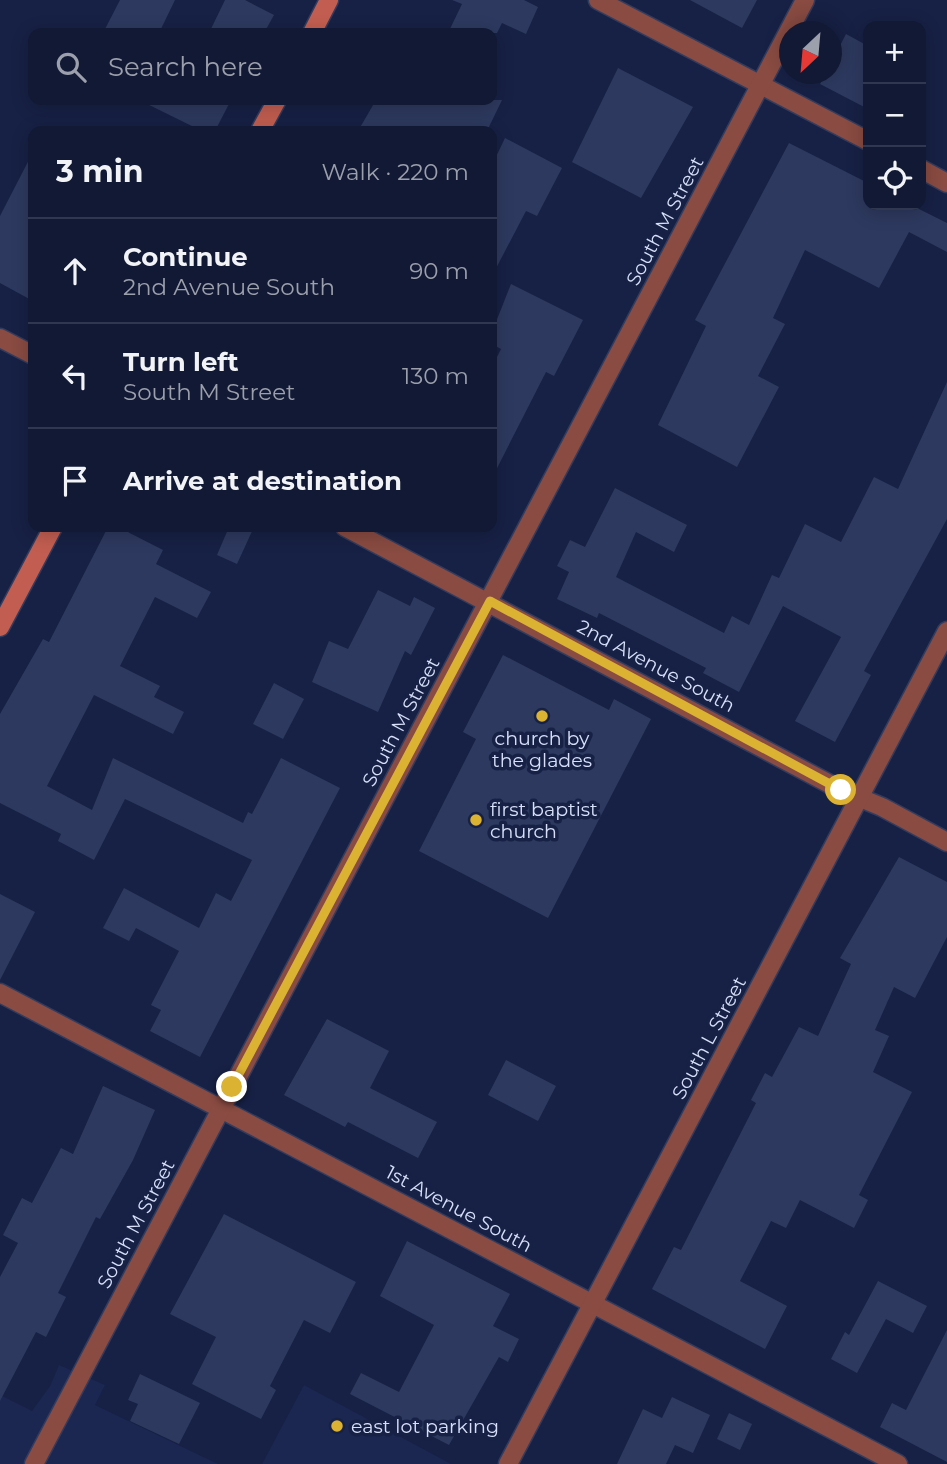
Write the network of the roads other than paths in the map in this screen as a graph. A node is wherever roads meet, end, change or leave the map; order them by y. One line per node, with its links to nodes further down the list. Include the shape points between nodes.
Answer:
1 (329, 0): 4 (main road)
2 (598, 0): 5 (street)
3 (805, 0): 5 (street, South M Street)
4 (315, 28)
5 (760, 84): 8 (street); 15 (street, South M Street)
6 (274, 105): 7 (main road)
7 (263, 126)
8 (863, 138)
9 (926, 172): 10 (street)
10 (947, 183)
11 (0, 338): 12 (street)
12 (28, 352)
13 (50, 532): 16 (main road)
14 (355, 532): 15 (street, 2nd Avenue South)
15 (490, 601): 18 (street, 2nd Avenue South, via 841,790); 21 (street, South M Street)
16 (0, 627)
17 (947, 631): 18 (street, South L Street)
18 (860, 796): 19 (street, 2nd Avenue South); 22 (street, South L Street)
19 (947, 842)
20 (0, 993): 21 (street, 1st Avenue South)
21 (221, 1107): 22 (street, 1st Avenue South); 23 (street, South M Street)
22 (593, 1303): 24 (street, South L Street); 25 (street, 1st Avenue South)
23 (34, 1464)
24 (508, 1464)
25 (898, 1464)

